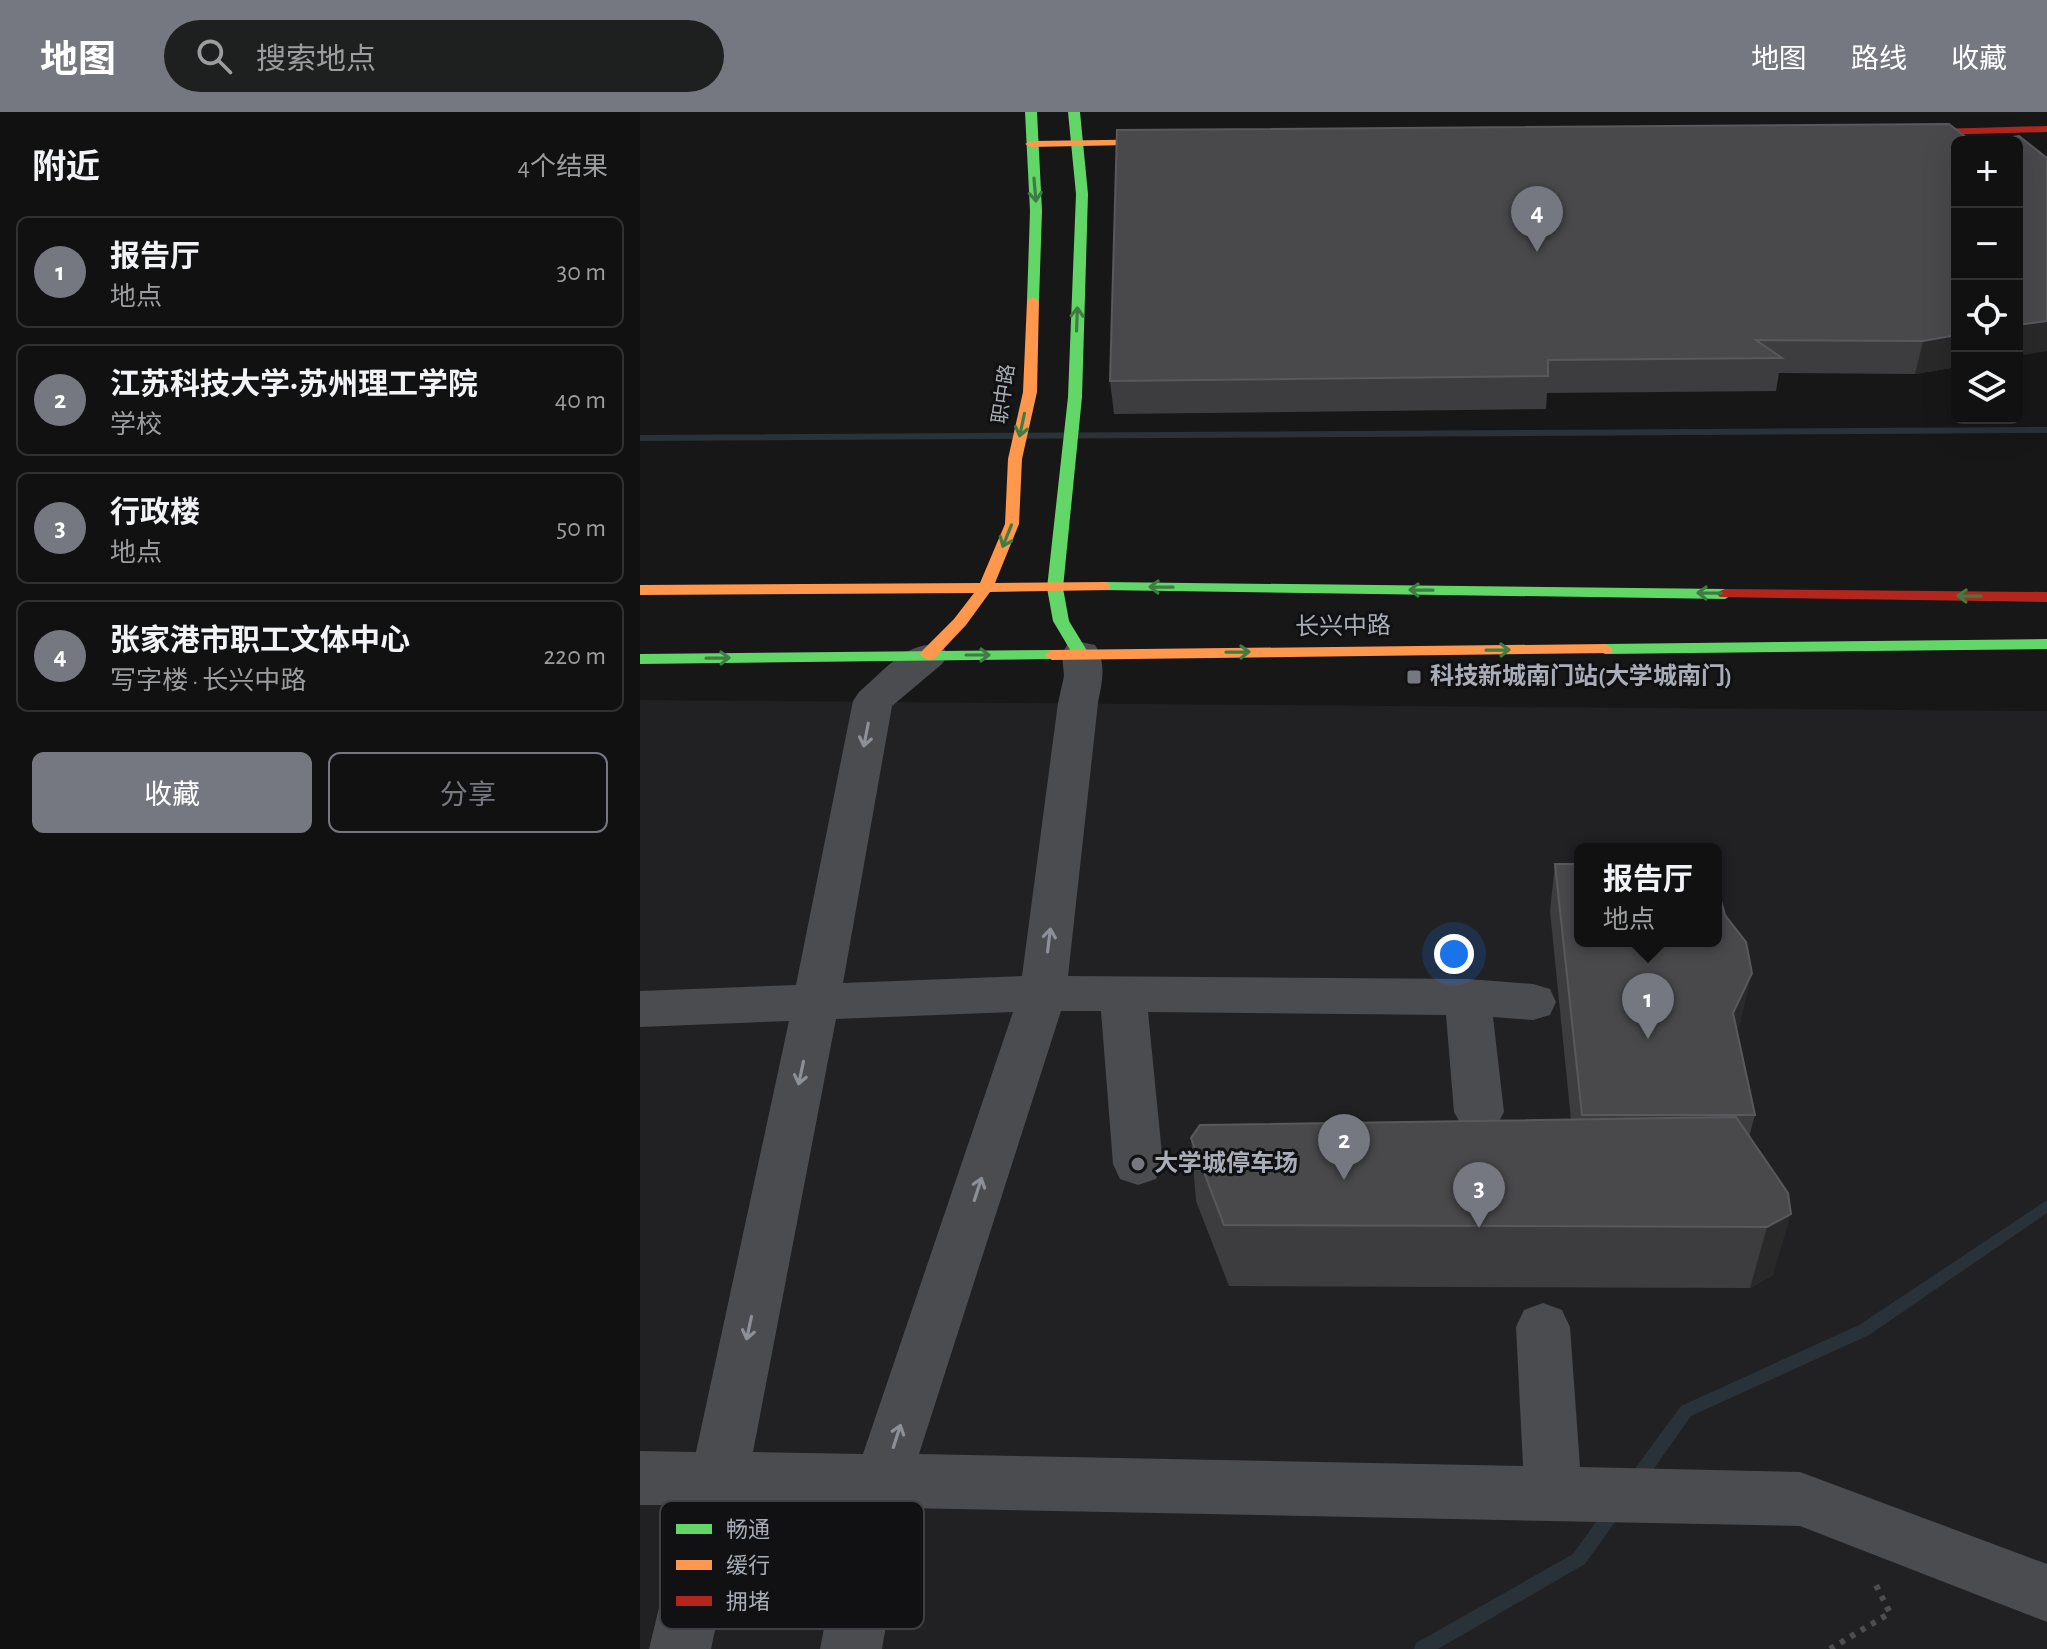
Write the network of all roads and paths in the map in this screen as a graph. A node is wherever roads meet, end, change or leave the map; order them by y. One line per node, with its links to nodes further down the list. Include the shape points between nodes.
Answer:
1 (1031, 112): 7 (street, 职中路)
2 (1074, 112): 6 (street)
3 (2047, 129): 4 (street)
4 (1884, 134)
5 (1203, 141): 6 (street)
6 (1077, 143): 7 (street); 8 (street, one-way to 6, via 1075,397 1082,194)
7 (1031, 144): 9 (street, 职中路, one-way to 9, via 1036,211 1030,392 1015,459 1012,524)
8 (1055, 588): 9 (street, 长兴中路); 11 (street, 长兴中路, one-way to 8); 13 (street, via 1061,621)
9 (985, 589): 10 (street, 长兴中路); 14 (street, 职中路)
10 (640, 590)
11 (2047, 597)
12 (2047, 644): 13 (street, 长兴中路, one-way to 12)
13 (1081, 654): 14 (street, 长兴中路, one-way to 13); 16 (street, one-way to 13, via 1084,676)
14 (928, 655): 15 (street, 长兴中路, one-way to 14); 19 (street, one-way to 19, via 873,701)
15 (640, 659)
16 (1043, 993): 17 (street); 19 (street); 27 (street, one-way to 16)
17 (1123, 994): 18 (street); 23 (street)
18 (1468, 997): 20 (street); 22 (street)
19 (816, 1002): 21 (street); 26 (street, one-way to 26)
20 (1533, 1002)
21 (640, 1009)
22 (1479, 1112)
23 (1138, 1164)
24 (1543, 1327): 28 (street)
25 (640, 1478): 26 (street)
26 (719, 1479): 27 (street); 29 (street)
27 (882, 1481): 28 (street); 30 (street)
28 (1568, 1495): 31 (street, via 1800,1499)
29 (714, 1501)
30 (878, 1501)
31 (1842, 1515): 32 (street); 37 (path, via 1890,1613)
32 (2047, 1593)
33 (685, 1629): 35 (street)
34 (855, 1629): 36 (street)
35 (680, 1649)
36 (851, 1649)
37 (1830, 1649)

